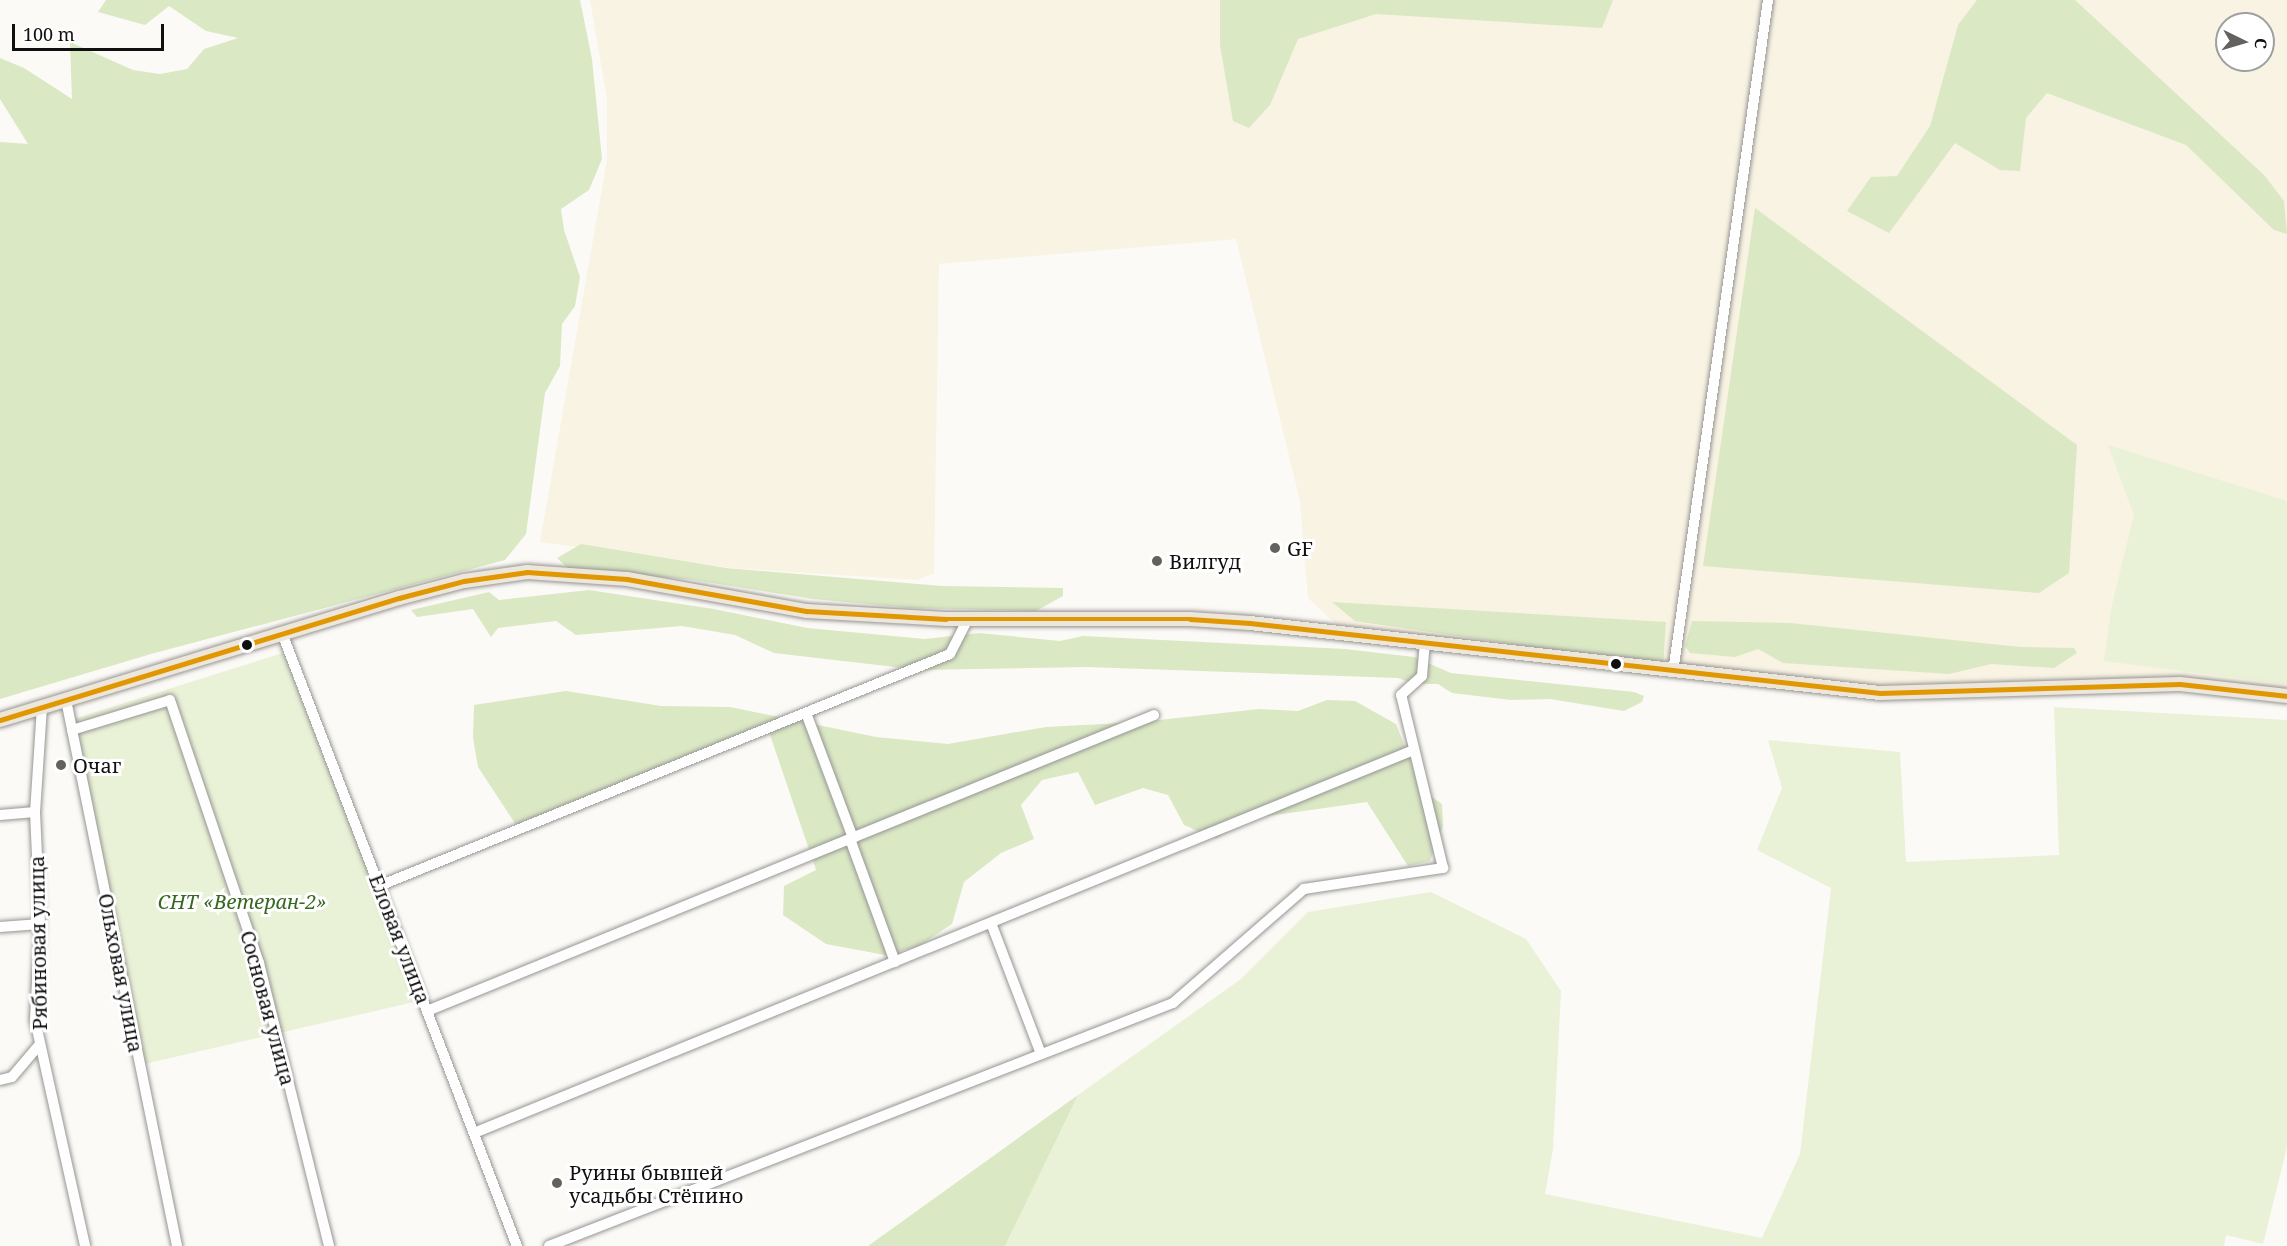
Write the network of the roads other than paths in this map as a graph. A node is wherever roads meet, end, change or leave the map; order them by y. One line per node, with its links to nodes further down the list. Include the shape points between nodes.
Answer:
1 (1768, 0): 5 (street)
2 (968, 619): 3 (main road, via 807,611 627,579 527,572 464,581); 4 (main road, via 1190,619); 9 (street, via 950,654)
3 (282, 633): 7 (main road); 17 (street, Еловая улица)
4 (1425, 642): 5 (main road); 13 (street, via 1422,676 1401,695)
5 (1673, 672): 6 (main road, via 1880,693 2180,684)
6 (2287, 696)
7 (66, 700): 8 (main road); 12 (street, Ольховая улица)
8 (42, 707): 11 (main road); 14 (street, Рябиновая улица)
9 (806, 712): 16 (street); 17 (street)
10 (1154, 716): 16 (street)
11 (0, 720)
12 (72, 730): 28 (street, Ольховая улица); 29 (street, Сосновая улица, via 171,700 259,963)
13 (1414, 750): 18 (street); 24 (street, via 1443,868 1304,889 1173,1003)
14 (35, 812): 15 (street); 19 (street, Рябиновая улица)
15 (0, 815)
16 (851, 839): 21 (street); 22 (street)
17 (379, 886): 22 (street, Еловая улица)
18 (991, 923): 21 (street); 24 (street)
19 (40, 924): 20 (street); 23 (street, Рябиновая улица, via 35,1020)
20 (0, 927)
21 (895, 962): 26 (street)
22 (427, 1011): 26 (street, Еловая улица)
23 (40, 1044): 25 (street, via 12,1077); 27 (street, Рябиновая улица)
24 (1041, 1054): 31 (street)
25 (0, 1080)
26 (474, 1133): 30 (street, Еловая улица)
27 (85, 1246)
28 (177, 1246)
29 (329, 1246)
30 (517, 1246)
31 (549, 1246)

